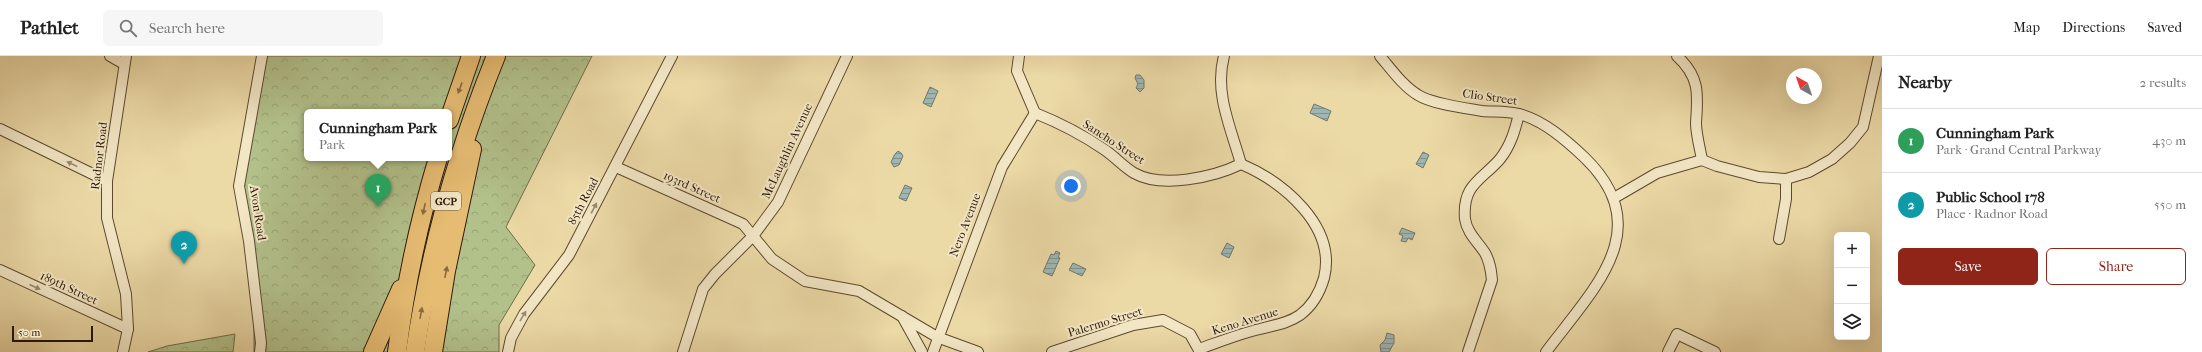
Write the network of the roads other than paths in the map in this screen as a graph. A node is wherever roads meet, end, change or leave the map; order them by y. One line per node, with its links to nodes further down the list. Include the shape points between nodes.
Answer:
1 (110, 56): 12 (street)
2 (262, 56): 34 (street, Avon Road, via 239,186 249,241)
3 (471, 56): 14 (highway, one-way to 14)
4 (496, 56): 13 (highway, GCP)
5 (672, 56): 21 (street, 85th Road)
6 (847, 56): 25 (street, McLaughlin Avenue, via 781,196)
7 (1019, 56): 15 (street, via 1017,71)
8 (1224, 56): 20 (street, via 1220,72 1220,93)
9 (1380, 56): 16 (street, Clio Street, via 1418,95 1482,111)
10 (1677, 56): 18 (street, via 1688,66 1694,78 1698,96 1696,124)
11 (1879, 56): 22 (street, via 1863,127 1832,159 1809,172)
12 (125, 60): 23 (street, Radnor Road)
13 (483, 86): 37 (highway, GCP, one-way to 13, via 428,277 446,200); 38 (highway, one-way to 13, via 446,271)
14 (452, 111)
15 (1035, 113): 20 (street, Sancho Street, via 1081,135 1135,174 1177,180 1197,179 1213,176); 31 (street, Nero Avenue, via 1002,167)
16 (1519, 114): 24 (street, Clio Street, via 1550,129 1570,143 1590,163); 45 (street, via 1515,134 1507,150 1480,176 1467,196 1467,229 1485,254 1491,268 1492,280)
17 (0, 129): 23 (street, one-way to 17)
18 (1702, 160): 22 (street, via 1743,174); 24 (street, via 1657,173)
19 (437, 161): 27 (highway, GCP, one-way to 27)
20 (1241, 164): 32 (street, Keno Avenue, via 1273,181 1298,202 1325,246 1326,269 1316,297 1300,315 1280,325 1260,328)
21 (616, 167): 25 (street, 193rd Street, via 743,224); 39 (street, 85th Road, one-way to 21, via 524,314 569,255)
22 (1786, 179): 26 (street, via 1786,199)
23 (107, 181): 30 (street, Radnor Road, via 107,218 126,294)
24 (1614, 198): 46 (street, Clio Street, via 1618,231 1610,264)
25 (753, 236): 29 (street, via 772,259 805,281 859,291); 40 (street, McLaughlin Avenue, via 703,289)
26 (1779, 239)
27 (412, 263): 35 (highway); 36 (highway, GCP)
28 (0, 270): 30 (street, 189th Street, one-way to 30)
29 (902, 316): 31 (street); 41 (street)
30 (128, 329): 33 (street, Radnor Road)
31 (937, 337): 42 (street, Nero Avenue); 43 (street)
32 (1200, 351): 44 (street, Palermo Street, via 1190,334 1163,320 1133,325)
33 (123, 352)
34 (260, 352)
35 (373, 352)
36 (397, 352)
37 (415, 352)
38 (433, 352)
39 (508, 352)
40 (683, 352)
41 (922, 352)
42 (933, 352)
43 (978, 352)
44 (1052, 352)
45 (1468, 352)
46 (1546, 352)
47 (1668, 352): 48 (street, via 1677,334)
48 (1715, 352)

